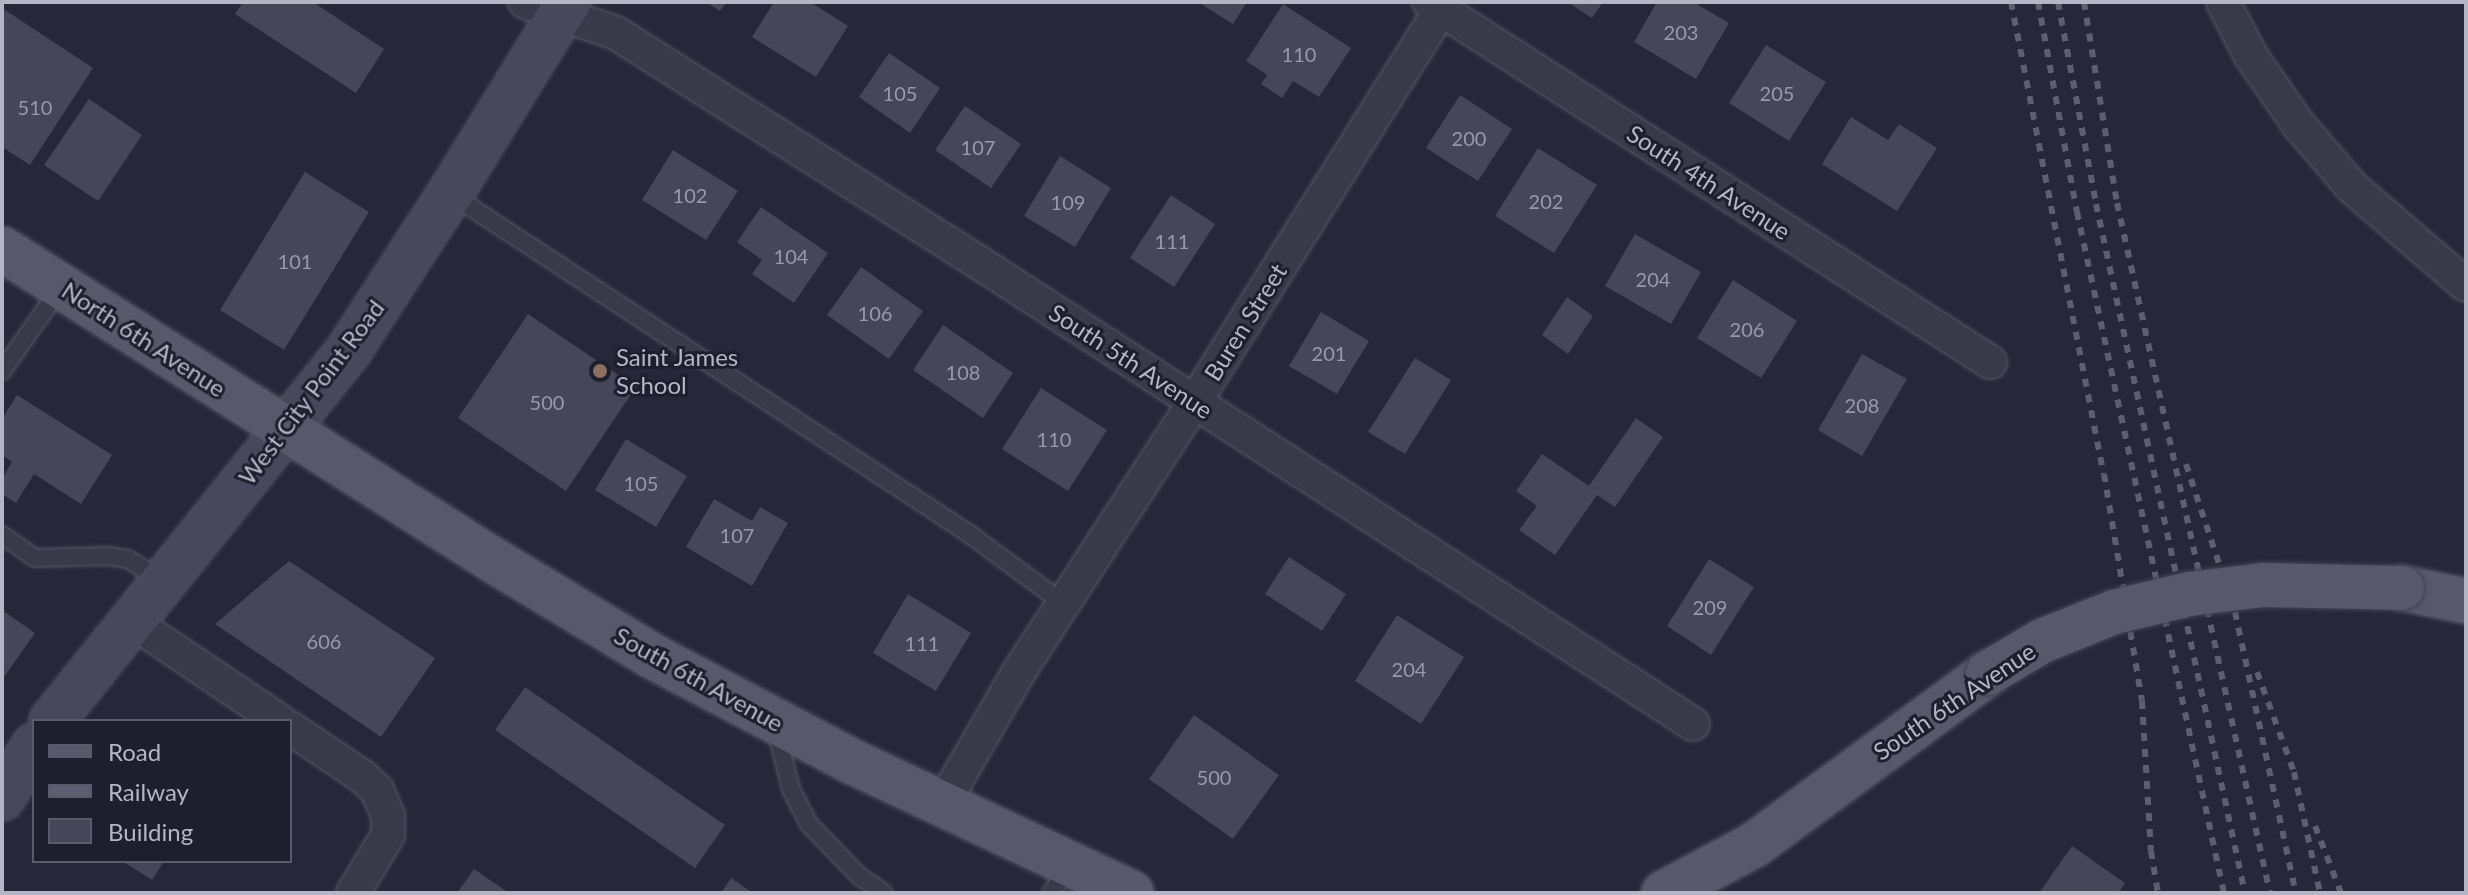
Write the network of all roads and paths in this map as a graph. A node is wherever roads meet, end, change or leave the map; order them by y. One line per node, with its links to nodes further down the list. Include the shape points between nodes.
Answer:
1 (2223, 2): 6 (street, via 2251,56 2316,145 2388,222)
2 (1439, 5): 8 (street, South 4th Avenue); 10 (street, Buren Street)
3 (551, 6): 4 (street, West City Point Road); 10 (street, South 5th Avenue, via 616,33)
4 (450, 194): 11 (street, West City Point Road, via 347,353); 15 (lane, via 968,533)
5 (2, 249): 7 (main road, North 6th Avenue)
6 (2466, 285)
7 (61, 287): 9 (lane); 11 (main road, North 6th Avenue)
8 (1990, 362)
9 (2, 371)
10 (1194, 403): 15 (street, Buren Street); 20 (street, South 5th Avenue)
11 (285, 430): 13 (street, West City Point Road); 19 (main road, South 6th Avenue, via 652,656)
12 (2, 535): 13 (lane, via 35,558 128,559)
13 (164, 581): 16 (street, West City Point Road)
14 (2466, 601): 29 (main road, South 6th Avenue, bridge, via 2402,588 2263,585 2189,594 2114,612 2042,641 1988,673 1754,845)
15 (1063, 603): 24 (street, Buren Street)
16 (131, 621): 17 (street, West City Point Road); 18 (street)
17 (54, 719)
18 (277, 719)
19 (773, 720): 24 (main road, South 6th Avenue); 27 (lane, via 791,789 808,823)
20 (1693, 724)
21 (292, 729): 26 (street, via 363,777 377,790 388,816 388,835)
22 (32, 749): 23 (street)
23 (2, 798)
24 (942, 805): 25 (main road, South 6th Avenue)
25 (1060, 879): 28 (main road, South 6th Avenue)
26 (353, 893)
27 (884, 893)
28 (1132, 893)
29 (1664, 893)

